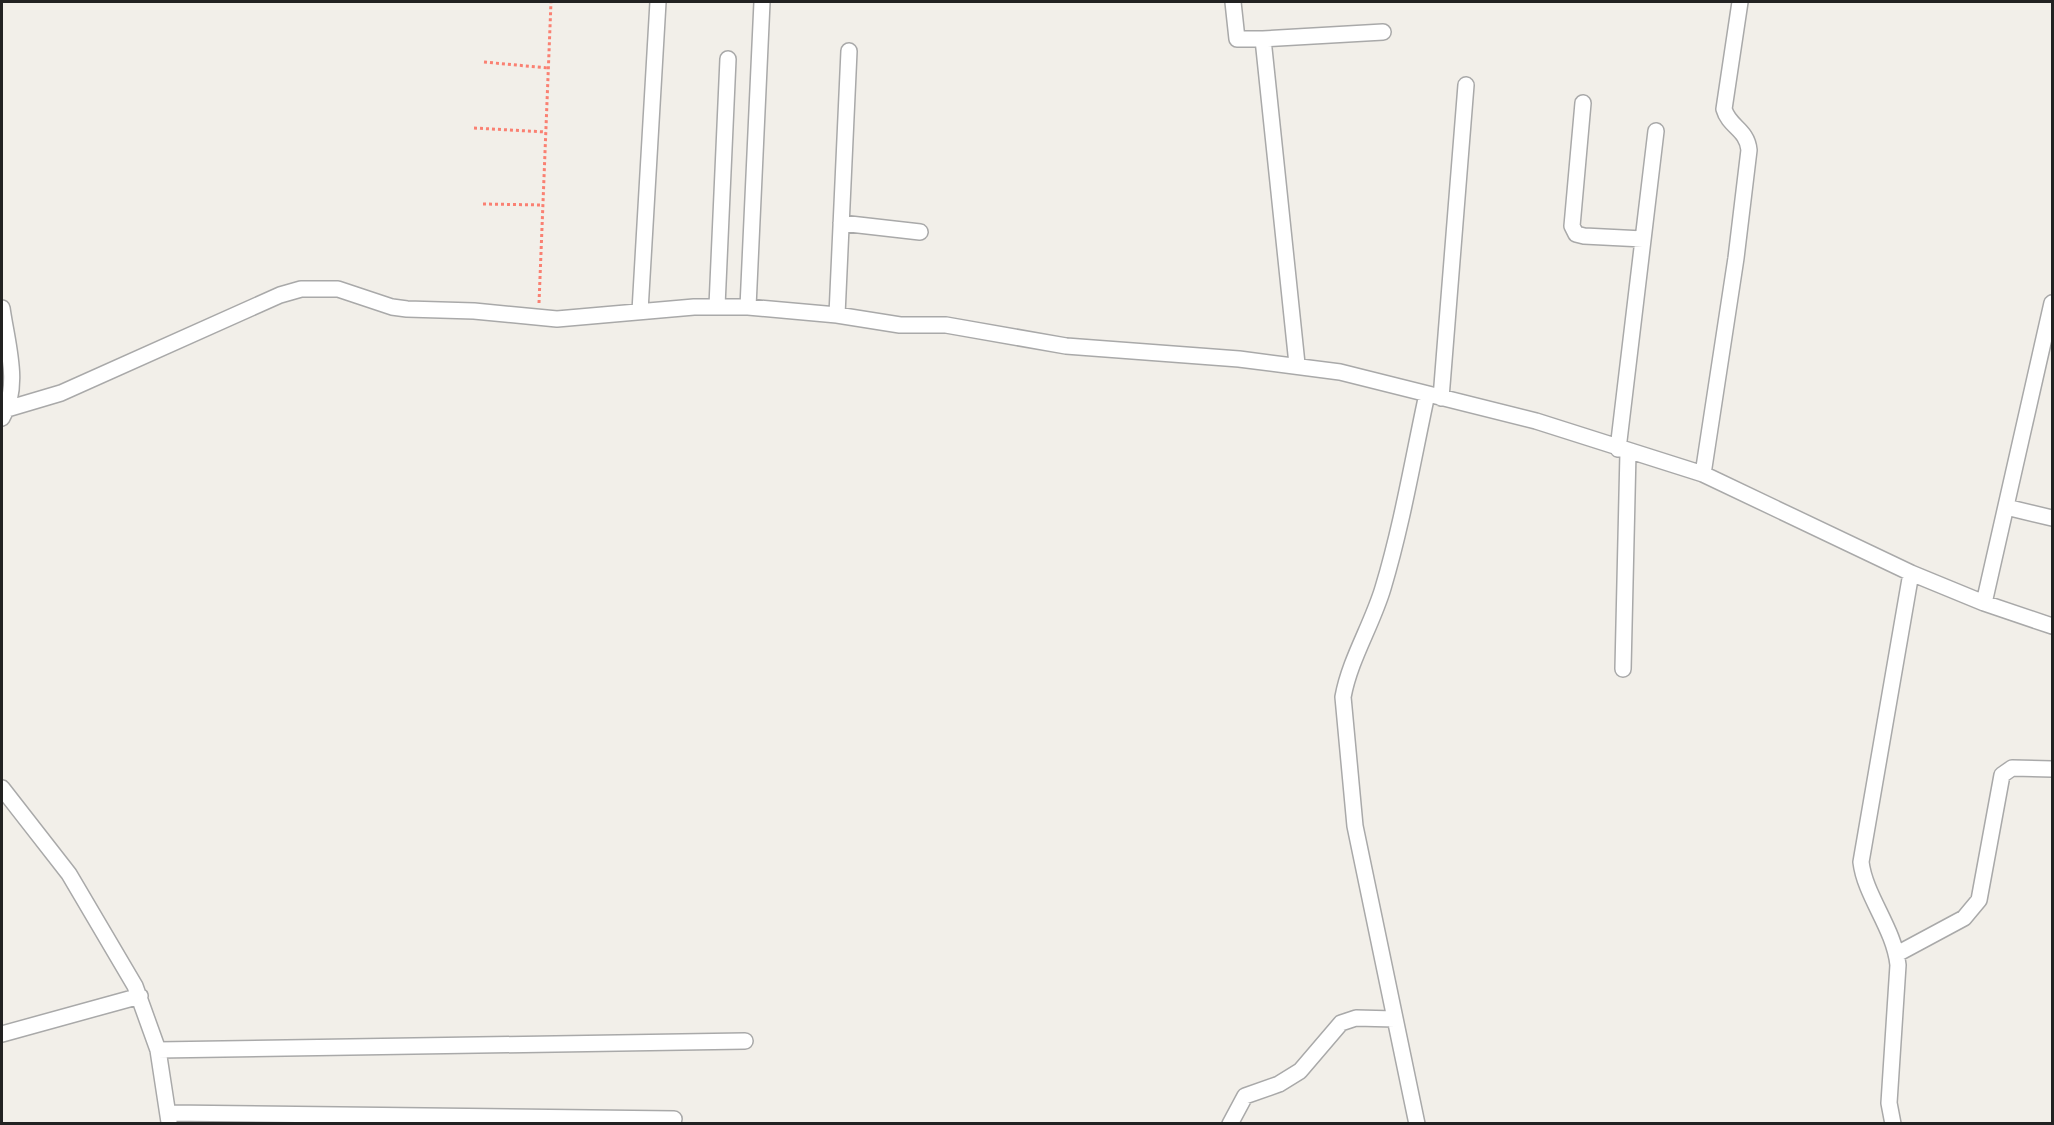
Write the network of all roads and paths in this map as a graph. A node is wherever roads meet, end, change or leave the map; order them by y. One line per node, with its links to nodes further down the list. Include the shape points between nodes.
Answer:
1 (551, 2): 11 (path)
2 (658, 2): 26 (street)
3 (762, 2): 24 (street)
4 (1233, 2): 7 (street, via 1237,39)
5 (1740, 2): 34 (street, via 1724,109 1727,119 1744,132 1749,150)
6 (1383, 32): 7 (street)
7 (1263, 39): 30 (street)
8 (849, 51): 19 (street)
9 (728, 58): 23 (street)
10 (484, 62): 11 (path)
11 (548, 68): 16 (path)
12 (1466, 85): 31 (street)
13 (1583, 103): 21 (street, via 1572,226 1576,234 1584,236)
14 (474, 128): 16 (path)
15 (1656, 131): 21 (street)
16 (546, 132): 18 (path)
17 (483, 204): 18 (path)
18 (543, 205): 28 (path)
19 (841, 223): 20 (street); 27 (street)
20 (920, 232)
21 (1643, 239): 33 (street)
22 (2052, 303): 29 (street)
23 (717, 306): 24 (street); 26 (street)
24 (748, 307): 27 (street)
25 (2, 308): 32 (street, via 12,379)
26 (640, 311): 28 (street, via 575,318)
27 (837, 315): 30 (street, via 900,325 946,325 1066,346)
28 (538, 317): 32 (street, via 407,309 338,289 301,289 61,393)
29 (2050, 324): 35 (street)
30 (1297, 364): 31 (street)
31 (1434, 396): 33 (street, via 1536,421); 45 (street, via 1378,604 1342,696 1355,826)
32 (4, 413)
33 (1623, 451): 34 (street); 40 (street)
34 (1703, 474): 37 (street)
35 (2006, 507): 36 (street); 38 (street)
36 (2052, 518)
37 (1911, 573): 38 (street); 43 (street, via 1861,862)
38 (1984, 603): 39 (street)
39 (2052, 626)
40 (1623, 669)
41 (2052, 769): 43 (street, via 2006,770 1998,786 1979,900 1964,918)
42 (2, 788): 44 (street, via 69,874)
43 (1897, 954): 55 (street, via 1889,1103)
44 (140, 996): 46 (street); 48 (street)
45 (1395, 1019): 53 (street, via 1356,1018 1341,1023 1300,1071 1279,1084 1245,1096); 54 (street)
46 (2, 1034)
47 (745, 1041): 48 (street)
48 (158, 1050): 49 (street)
49 (169, 1118): 51 (street)
50 (674, 1119): 52 (street)
51 (532, 1120): 52 (street)
52 (601, 1121)
53 (1230, 1124)
54 (1417, 1124)
55 (1893, 1124)

